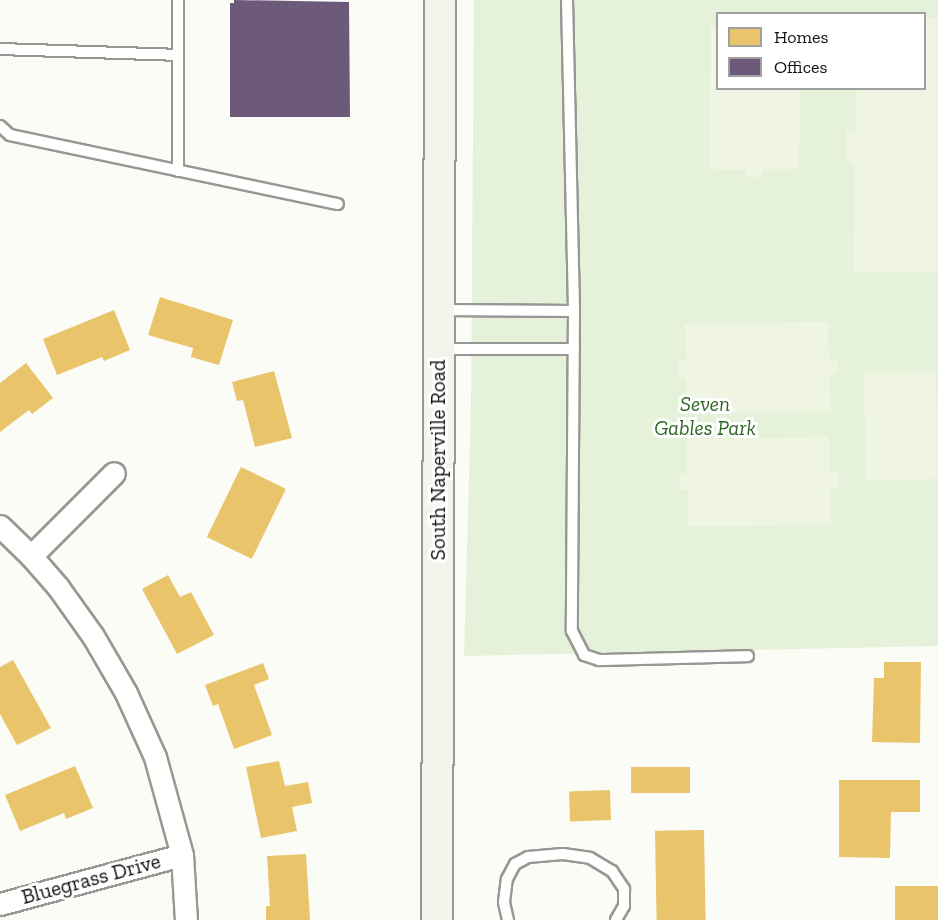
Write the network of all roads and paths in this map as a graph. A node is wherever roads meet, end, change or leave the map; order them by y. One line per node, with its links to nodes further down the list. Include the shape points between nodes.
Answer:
1 (178, 0): 5 (lane)
2 (440, 0): 9 (main road, South Naperville Road)
3 (567, 0): 10 (lane)
4 (0, 49): 5 (lane)
5 (178, 55): 7 (lane)
6 (0, 126): 7 (lane, via 10,135)
7 (178, 171): 8 (lane)
8 (338, 204)
9 (439, 310): 10 (lane); 11 (main road, South Naperville Road)
10 (574, 311): 12 (lane)
11 (438, 349): 12 (lane); 20 (main road, South Naperville Road)
12 (574, 349): 16 (lane, via 572,631 576,643 584,655 599,660)
13 (114, 473): 15 (street)
14 (0, 526): 15 (street)
15 (31, 556): 17 (street, via 93,636 126,693 155,758)
16 (748, 656)
17 (182, 855): 18 (street, Bluegrass Drive); 19 (street)
18 (0, 904)
19 (186, 920)
20 (438, 920)
21 (508, 920): 22 (lane, via 504,902 507,879 515,864 528,857 562,854 590,858 612,871 624,889 624,906)
22 (616, 920)

